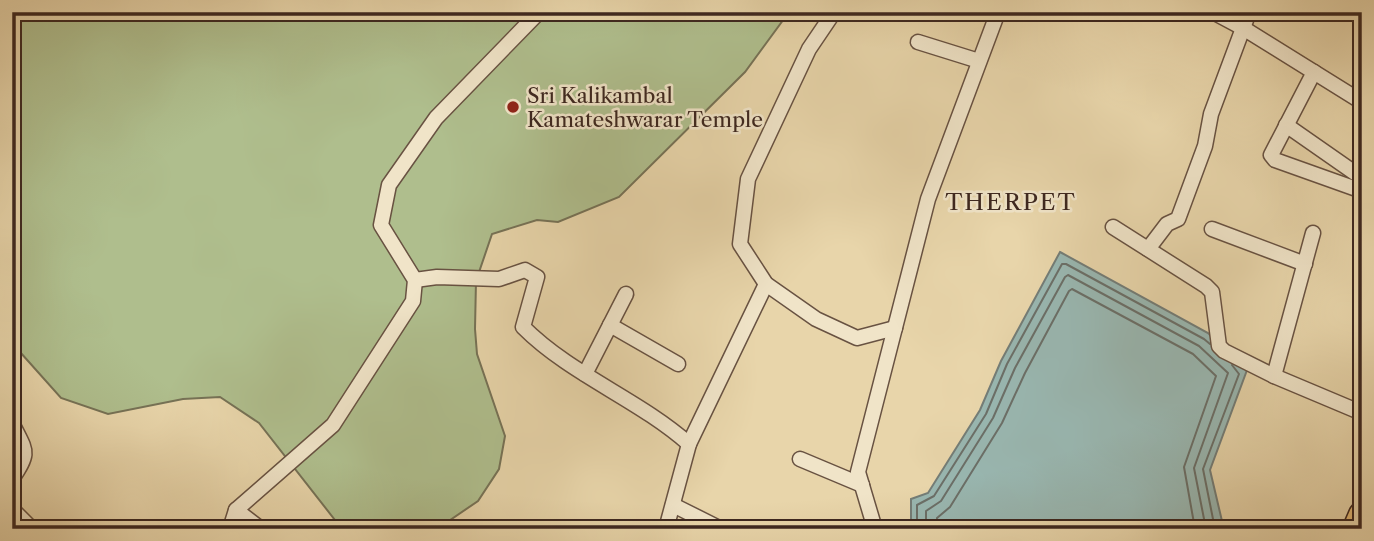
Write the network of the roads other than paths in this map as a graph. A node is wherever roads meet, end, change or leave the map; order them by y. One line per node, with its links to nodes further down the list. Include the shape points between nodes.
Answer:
1 (539, 12): 19 (street, via 436,118 389,185 381,225)
2 (834, 12): 20 (street, via 809,50 748,179 740,244)
3 (998, 12): 8 (street)
4 (1213, 12): 6 (street)
5 (1249, 12): 6 (street)
6 (1243, 28): 9 (street); 17 (street, via 1178,219 1167,224)
7 (918, 42): 8 (street)
8 (979, 61): 23 (street, via 928,199)
9 (1314, 72): 10 (street); 11 (street)
10 (1362, 102)
11 (1286, 125): 12 (street); 13 (street, via 1270,155 1275,160)
12 (1362, 178)
13 (1362, 191)
14 (1113, 227): 17 (street)
15 (1212, 229): 18 (street)
16 (1313, 233): 18 (street)
17 (1148, 249): 26 (street, via 1212,292 1219,346)
18 (1305, 264): 26 (street)
19 (415, 280): 25 (street, via 499,279 524,270 537,277 523,327 562,361); 35 (street, via 413,301 333,425)
20 (766, 284): 23 (street, via 816,319 857,338); 29 (street)
21 (626, 294): 22 (street)
22 (610, 325): 24 (street); 25 (street)
23 (895, 328): 32 (street, via 858,472)
24 (678, 364)
25 (585, 374): 29 (street)
26 (1274, 376): 27 (street)
27 (1362, 413)
28 (12, 423): 31 (street, via 26,453)
29 (689, 444): 33 (street)
30 (800, 459): 32 (street)
31 (12, 479)
32 (862, 485): 42 (street)
33 (673, 505): 40 (street); 41 (street)
34 (12, 509): 37 (street)
35 (236, 510): 38 (street); 39 (street)
36 (1362, 515): 43 (highway)
37 (32, 529)
38 (230, 529)
39 (261, 529)
40 (666, 529)
41 (721, 529)
42 (875, 529)
43 (1356, 529)

